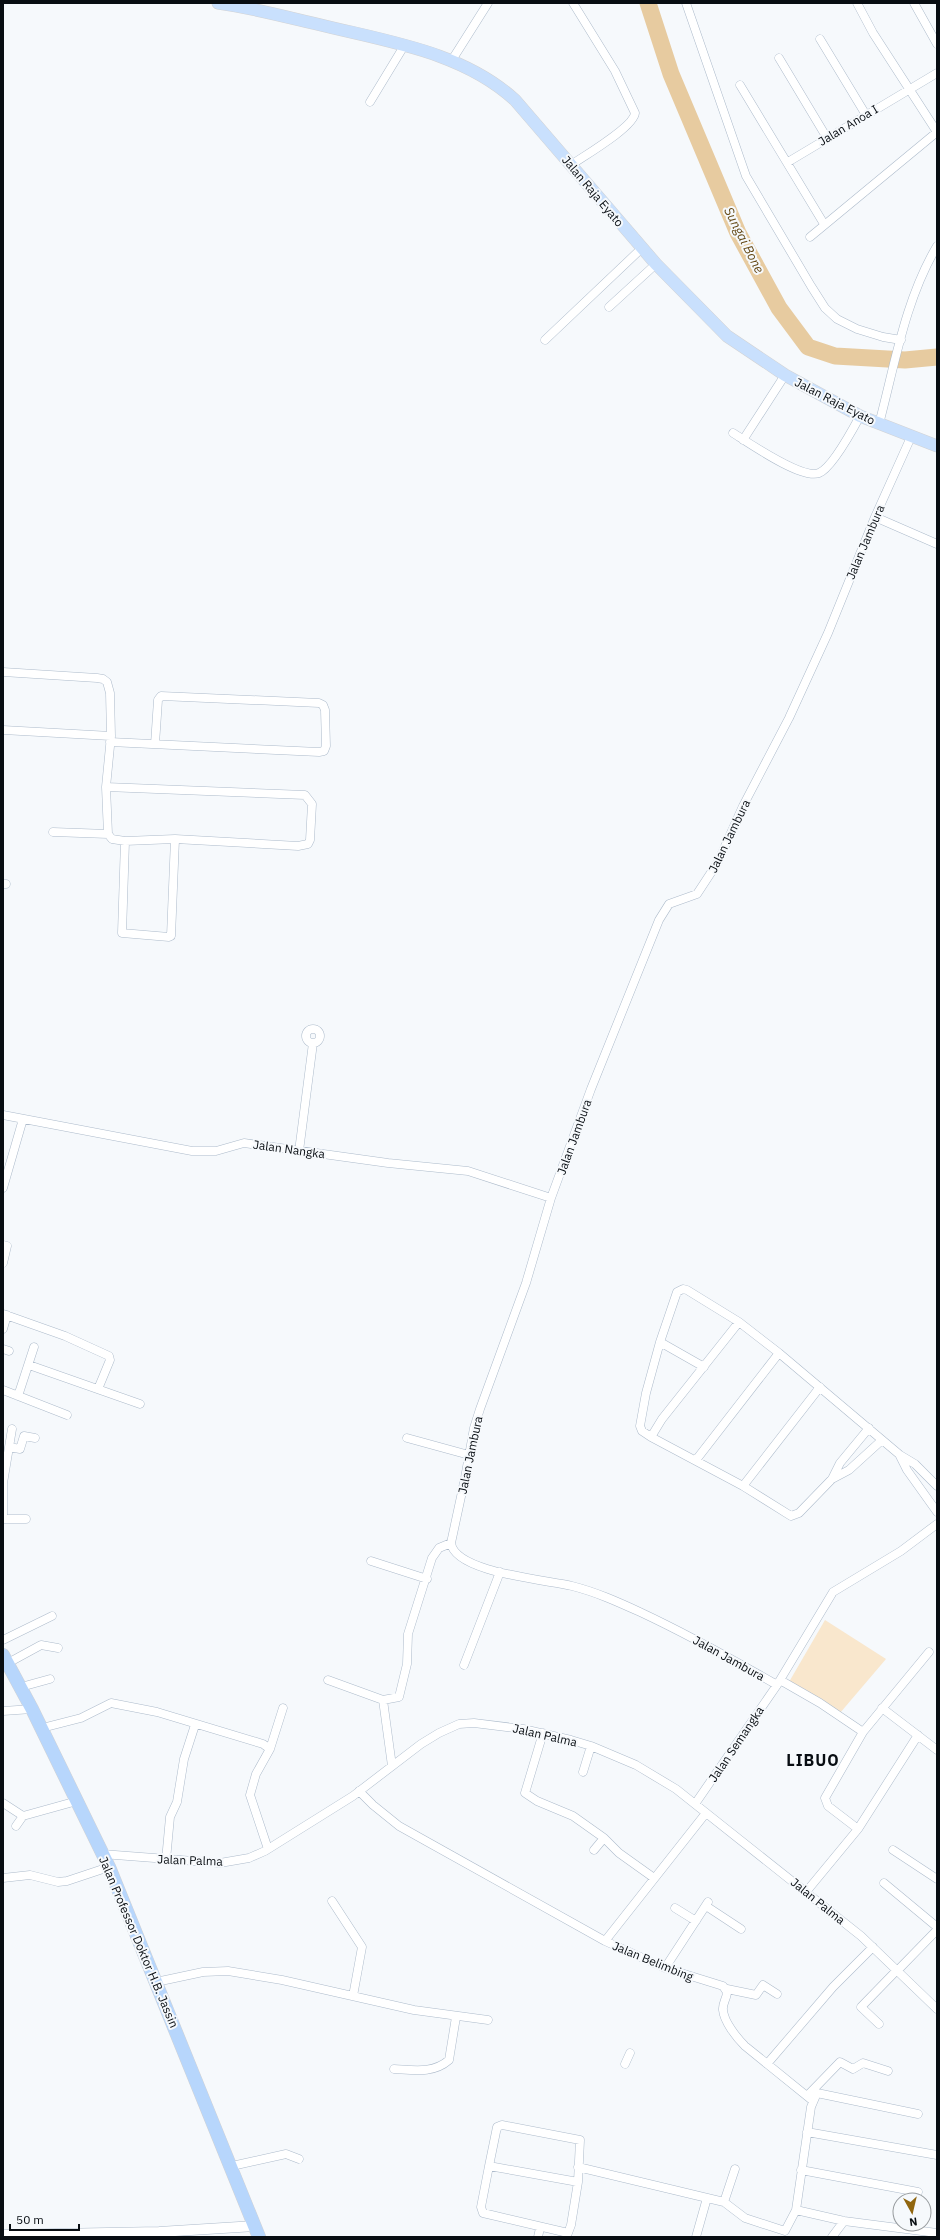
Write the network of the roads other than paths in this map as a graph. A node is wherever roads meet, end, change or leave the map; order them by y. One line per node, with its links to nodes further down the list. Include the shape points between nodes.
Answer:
1 (218, 3): 2 (main road, Jalan Raja Eyato)
2 (222, 3): 8 (main road, Jalan Raja Eyato)
3 (488, 3): 13 (street)
4 (573, 3): 22 (street, via 615,71 635,113 633,120 625,128)
5 (686, 3): 30 (street, via 746,176 811,286 825,308 837,319 857,329)
6 (858, 3): 16 (street, via 873,33)
7 (914, 3): 10 (street)
8 (253, 6): 11 (main road, Jalan Raja Eyato)
9 (820, 40): 18 (street)
10 (937, 44)
11 (404, 46): 13 (main road, Jalan Raja Eyato); 17 (street)
12 (779, 58): 20 (street)
13 (452, 60): 22 (main road, Jalan Raja Eyato, via 498,84 515,100)
14 (937, 73): 16 (street, Jalan Anoa I)
15 (740, 85): 21 (street)
16 (908, 89): 18 (street, Jalan Anoa I); 19 (street)
17 (370, 102)
18 (866, 114): 20 (street, Jalan Anoa I)
19 (937, 132): 23 (street)
20 (827, 138): 21 (street, Jalan Anoa I)
21 (788, 162): 23 (street)
22 (571, 166): 26 (main road, Jalan Raja Eyato)
23 (824, 224): 24 (street)
24 (810, 237)
25 (937, 246): 30 (street, via 921,275)
26 (642, 248): 27 (main road, Jalan Raja Eyato); 29 (street)
27 (656, 264): 28 (street); 31 (main road, Jalan Raja Eyato, via 727,336)
28 (609, 307)
29 (545, 340)
30 (900, 342): 33 (street)
31 (785, 375): 32 (main road, Jalan Raja Eyato); 36 (street)
32 (860, 416): 33 (main road, Jalan Raja Eyato); 36 (street, via 842,447 825,469 812,474 803,472)
33 (879, 424): 35 (main road, Jalan Raja Eyato)
34 (733, 433): 36 (street)
35 (911, 437): 37 (main road, Jalan Raja Eyato); 38 (street, Jalan Jambura)
36 (743, 440)
37 (937, 446)
38 (874, 517): 39 (street); 54 (street, Jalan Jambura, via 789,718 718,862 700,892 669,904 659,920 591,1089)
39 (937, 544)
40 (3, 672): 42 (street, via 103,679 110,686)
41 (3, 730): 42 (street)
42 (110, 739): 43 (street); 44 (street)
43 (155, 744): 43 (street, via 158,700 161,696 319,703 325,710 324,751)
44 (106, 787): 46 (street); 47 (street, via 305,795 312,804 310,840 304,845)
45 (53, 832): 46 (street)
46 (108, 834): 48 (street, via 112,839)
47 (175, 839): 48 (street); 48 (street, via 170,937 122,934)
48 (126, 841)
49 (313, 1043): 52 (street)
50 (3, 1115): 51 (street, Jalan Nangka)
51 (23, 1119): 52 (street, Jalan Nangka, via 192,1151 216,1151 244,1143); 53 (street)
52 (300, 1151): 54 (street, Jalan Nangka, via 468,1171)
53 (3, 1188)
54 (551, 1198): 80 (street, Jalan Jambura, via 526,1283 474,1428)
55 (3, 1245): 56 (street, via 7,1246)
56 (3, 1263)
57 (5, 1314): 59 (street); 66 (street, via 65,1336 109,1356 110,1360)
58 (739, 1322): 60 (street, via 688,1290 679,1290 674,1295); 62 (street); 64 (street)
59 (3, 1329)
60 (660, 1342): 64 (street); 73 (street, via 640,1426 642,1431)
61 (34, 1347): 63 (street)
62 (779, 1353): 65 (street); 82 (street)
63 (28, 1364): 66 (street); 68 (street)
64 (704, 1367): 73 (street)
65 (820, 1387): 71 (street); 84 (street)
66 (98, 1389): 69 (street)
67 (3, 1390): 68 (street)
68 (18, 1396): 70 (street)
69 (140, 1404)
70 (67, 1416)
71 (869, 1428): 76 (street); 77 (street)
72 (12, 1429): 78 (street)
73 (651, 1436): 82 (street)
74 (34, 1438): 78 (street, via 24,1436 20,1449)
75 (407, 1438): 80 (street)
76 (882, 1440): 79 (street); 81 (street)
77 (858, 1441): 79 (street); 83 (street, via 840,1463)
78 (9, 1447): 87 (street, via 3,1483)
79 (869, 1451): 83 (street, via 849,1470)
80 (469, 1455): 90 (street, Jalan Jambura)
81 (900, 1455): 85 (street, via 915,1464); 86 (street, via 907,1470)
82 (696, 1460): 84 (street)
83 (832, 1479): 84 (street, via 799,1513 791,1516)
84 (743, 1486)
85 (937, 1486)
86 (937, 1512)
87 (3, 1519): 88 (street)
88 (26, 1519)
89 (937, 1524): 102 (street, Jalan Semangka, via 901,1551 833,1592)
90 (451, 1543): 92 (street, Jalan Jambura, via 454,1550 465,1560); 93 (street, via 439,1548 434,1554)
91 (371, 1561): 93 (street)
92 (500, 1572): 99 (street); 102 (street, Jalan Jambura, via 572,1586 610,1599 710,1646)
93 (427, 1579): 104 (street, via 408,1634 407,1664 400,1693 397,1698)
94 (52, 1616): 95 (street)
95 (3, 1640)
96 (58, 1648): 98 (street, via 41,1645)
97 (929, 1652): 106 (street)
98 (5, 1659): 103 (highway, Jalan Professor Doktor H.B. Jassin)
99 (464, 1665)
100 (50, 1680): 103 (street)
101 (328, 1680): 104 (street)
102 (778, 1683): 111 (street, Jalan Jambura, via 820,1703); 122 (street, Jalan Semangka)
103 (21, 1687): 107 (highway, Jalan Professor Doktor H.B. Jassin)
104 (383, 1700): 117 (street)
105 (283, 1708): 115 (street)
106 (882, 1708): 111 (street); 113 (street)
107 (32, 1709): 108 (street); 110 (highway, Jalan Professor Doktor H.B. Jassin)
108 (3, 1711)
109 (195, 1725): 110 (street, via 157,1712 111,1703 82,1718); 115 (street, via 247,1738); 132 (street, via 184,1759 177,1802 170,1817)
110 (42, 1728): 120 (highway, Jalan Professor Doktor H.B. Jassin)
111 (863, 1732): 126 (street, via 825,1798 828,1806)
112 (543, 1733): 114 (street, Jalan Palma); 117 (street, Jalan Palma, via 492,1724 459,1724 420,1744); 127 (street, via 525,1793 536,1801 573,1816)
113 (918, 1735): 116 (street); 126 (street)
114 (591, 1746): 118 (street); 122 (street, Jalan Palma, via 649,1772)
115 (270, 1749): 128 (street, via 256,1774 250,1795)
116 (937, 1750)
117 (392, 1766): 119 (street, Jalan Palma)
118 (583, 1772)
119 (359, 1791): 128 (street, Jalan Palma); 145 (street, Jalan Belimbing, via 399,1826)
120 (77, 1801): 124 (street); 131 (highway, Jalan Professor Doktor H.B. Jassin)
121 (3, 1803): 124 (street)
122 (695, 1804): 123 (street, Jalan Palma)
123 (706, 1812): 135 (street); 138 (street, Jalan Palma)
124 (23, 1816): 125 (street)
125 (16, 1826)
126 (858, 1829): 138 (street)
127 (604, 1838): 129 (street); 135 (street, via 619,1853)
128 (268, 1849): 132 (street, Jalan Palma, via 249,1858 220,1863)
129 (594, 1850)
130 (893, 1850): 136 (street)
131 (102, 1854): 132 (street, Jalan Palma); 133 (highway, Jalan Professor Doktor H.B. Jassin)
132 (166, 1860)
133 (109, 1867): 134 (street, via 58,1882 30,1875); 149 (highway, Jalan Professor Doktor H.B. Jassin)
134 (3, 1878)
135 (654, 1878): 145 (street)
136 (937, 1879)
137 (884, 1883): 142 (street)
138 (806, 1892): 146 (street, Jalan Palma)
139 (332, 1901): 152 (street, via 362,1947)
140 (675, 1908): 141 (street)
141 (696, 1922): 143 (street, via 707,1904); 147 (street)
142 (937, 1927)
143 (741, 1929)
144 (937, 1930): 148 (street)
145 (605, 1941): 147 (street, Jalan Belimbing)
146 (873, 1947): 148 (street, Jalan Palma); 159 (street, via 832,1987)
147 (665, 1968): 150 (street, Jalan Belimbing)
148 (897, 1971): 153 (street, Jalan Palma); 156 (street, via 861,2007)
149 (156, 1982): 152 (street, via 203,1972 228,1971); 167 (highway, Jalan Professor Doktor H.B. Jassin)
150 (727, 1989): 151 (street, Jalan Belimbing, via 756,1995 763,1985); 159 (street, via 724,2015 745,2046)
151 (777, 1994)
152 (353, 1996): 154 (street)
153 (937, 2009)
154 (456, 2017): 155 (street); 160 (street, via 449,2060 439,2067 428,2070)
155 (488, 2020)
156 (879, 2024)
157 (630, 2054): 158 (street)
158 (625, 2064)
159 (767, 2064): 162 (street)
160 (394, 2069)
161 (888, 2070): 162 (street, via 863,2063 853,2069 840,2062)
162 (810, 2098): 163 (street, via 821,2092); 164 (street)
163 (918, 2114)
164 (807, 2132): 165 (street); 171 (street)
165 (937, 2155)
166 (299, 2160): 167 (street, via 286,2154)
167 (232, 2166): 179 (highway, Jalan Professor Doktor H.B. Jassin)
168 (489, 2166): 169 (street, via 497,2127 502,2125 580,2140); 172 (street); 178 (street, via 481,2207 483,2213)
169 (578, 2167): 172 (street); 174 (street)
170 (735, 2169): 175 (street)
171 (801, 2170): 173 (street); 176 (street)
172 (578, 2182): 183 (street)
173 (918, 2192)
174 (707, 2198): 175 (street); 185 (street)
175 (724, 2202): 176 (street, via 745,2218 785,2231)
176 (796, 2210): 177 (street)
177 (844, 2221): 180 (street); 186 (street)
178 (540, 2228): 183 (street); 184 (street)
179 (257, 2231): 182 (street)
180 (937, 2233)
181 (3, 2235): 182 (street)
182 (159, 2235)
183 (570, 2235)
184 (538, 2237)
185 (696, 2237)
186 (832, 2237)

